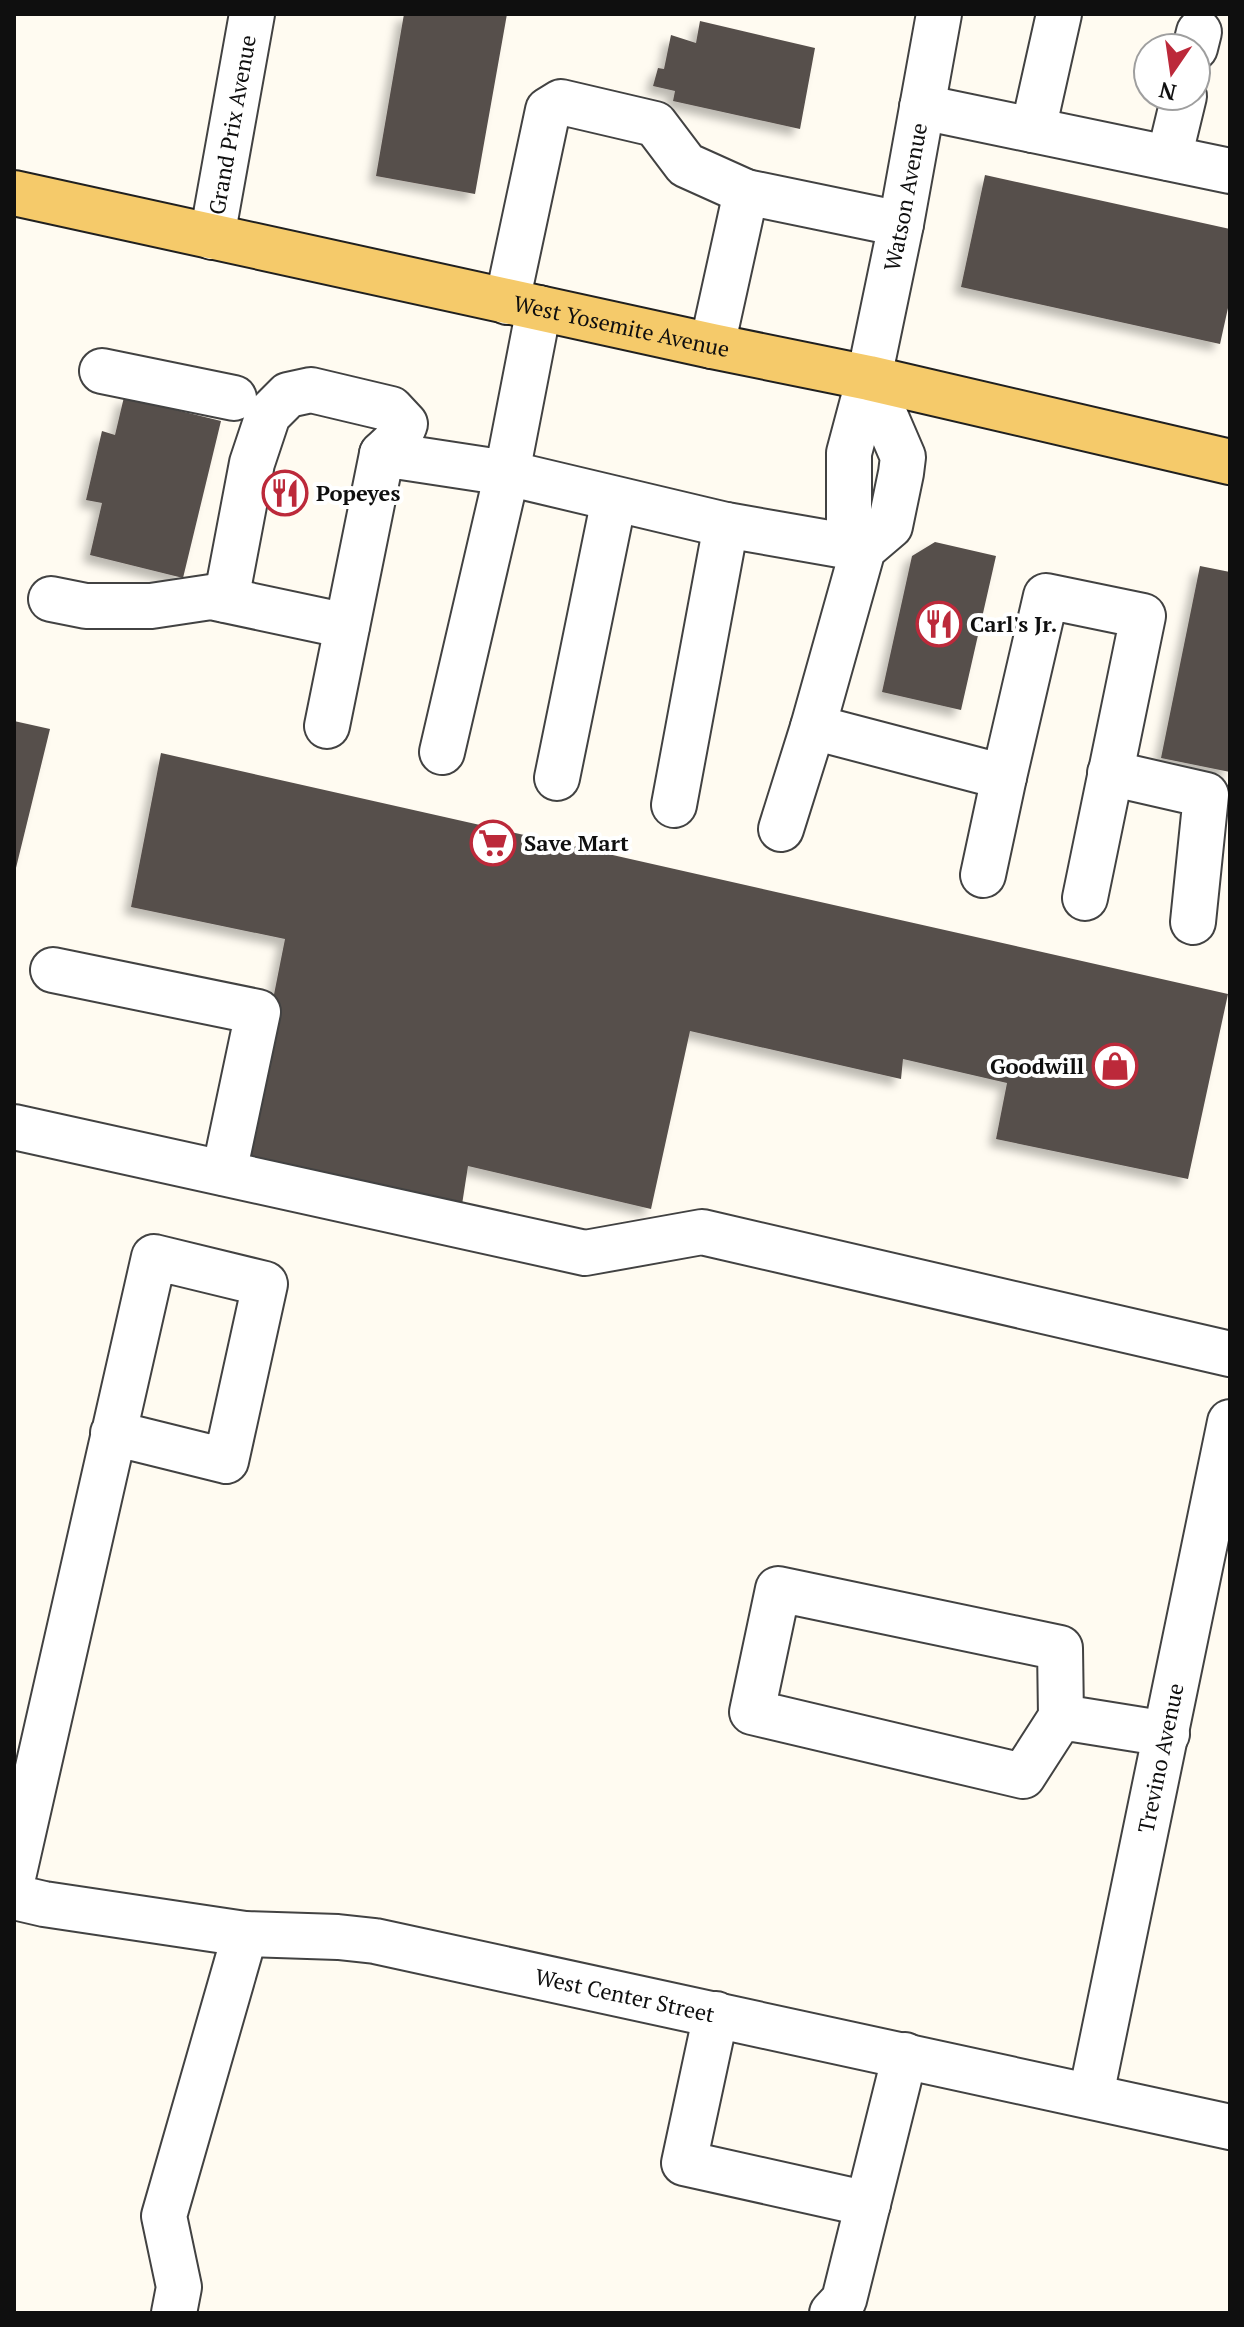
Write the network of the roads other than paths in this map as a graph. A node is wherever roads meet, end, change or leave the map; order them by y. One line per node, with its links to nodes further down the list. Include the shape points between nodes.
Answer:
1 (252, 14): 12 (street, Grand Prix Avenue)
2 (939, 14): 4 (street, Watson Avenue)
3 (1059, 14): 6 (street)
4 (922, 107): 6 (street); 11 (street, Watson Avenue)
5 (1180, 112): 7 (street)
6 (1033, 130): 7 (street)
7 (1169, 158): 8 (street)
8 (1230, 171)
9 (746, 192): 11 (street); 13 (street, via 686,165 655,124 561,102 548,110); 14 (street)
10 (14, 193): 12 (main road, West Yosemite Avenue)
11 (901, 224): 16 (street, Watson Avenue)
12 (212, 237): 13 (main road, West Yosemite Avenue)
13 (523, 305): 14 (main road, West Yosemite Avenue); 20 (street)
14 (712, 346): 16 (main road, West Yosemite Avenue)
15 (102, 371): 17 (street)
16 (869, 378): 19 (main road, West Yosemite Avenue); 23 (street, Watson Avenue, via 849,453 849,524)
17 (234, 398)
18 (382, 454): 20 (street); 25 (street, via 405,424 391,409 311,390 288,395 268,415 252,463); 26 (street)
19 (1230, 462)
20 (507, 473): 21 (street); 29 (street)
21 (614, 499): 22 (street); 32 (street)
22 (726, 525): 23 (street); 33 (street)
23 (863, 549): 28 (street)
24 (51, 599): 25 (street, via 86,606)
25 (226, 600): 26 (street)
26 (347, 626): 27 (street)
27 (327, 726)
28 (813, 727): 31 (street); 34 (street)
29 (442, 752)
30 (1110, 773): 31 (street, via 1143,616 1046,596); 36 (street); 37 (street, via 1206,795)
31 (1004, 777): 35 (street)
32 (557, 778)
33 (674, 805)
34 (781, 829)
35 (983, 875)
36 (1085, 898)
37 (1193, 922)
38 (53, 970): 40 (street, via 258,1012)
39 (14, 1127): 40 (street)
40 (224, 1173): 41 (street, via 585,1253 702,1232)
41 (1230, 1354)
42 (1230, 1422): 45 (street, Trevino Avenue)
43 (113, 1433): 43 (street, via 154,1257 265,1284 226,1461); 46 (street)
44 (1061, 1717): 44 (street, via 1060,1648 778,1589 752,1712 1023,1776); 45 (street)
45 (1167, 1734): 51 (street, Trevino Avenue)
46 (14, 1873)
47 (14, 1897): 48 (street, West Center Street)
48 (245, 1934): 49 (street, West Center Street, via 375,1941); 54 (street, via 164,2216 179,2287)
49 (716, 2014): 50 (street, West Center Street); 53 (street, via 684,2163)
50 (905, 2055): 51 (street, West Center Street); 53 (street)
51 (1091, 2095): 52 (street, West Center Street)
52 (1230, 2127)
53 (868, 2204): 55 (street, via 844,2300)
54 (174, 2313)
55 (832, 2313)

